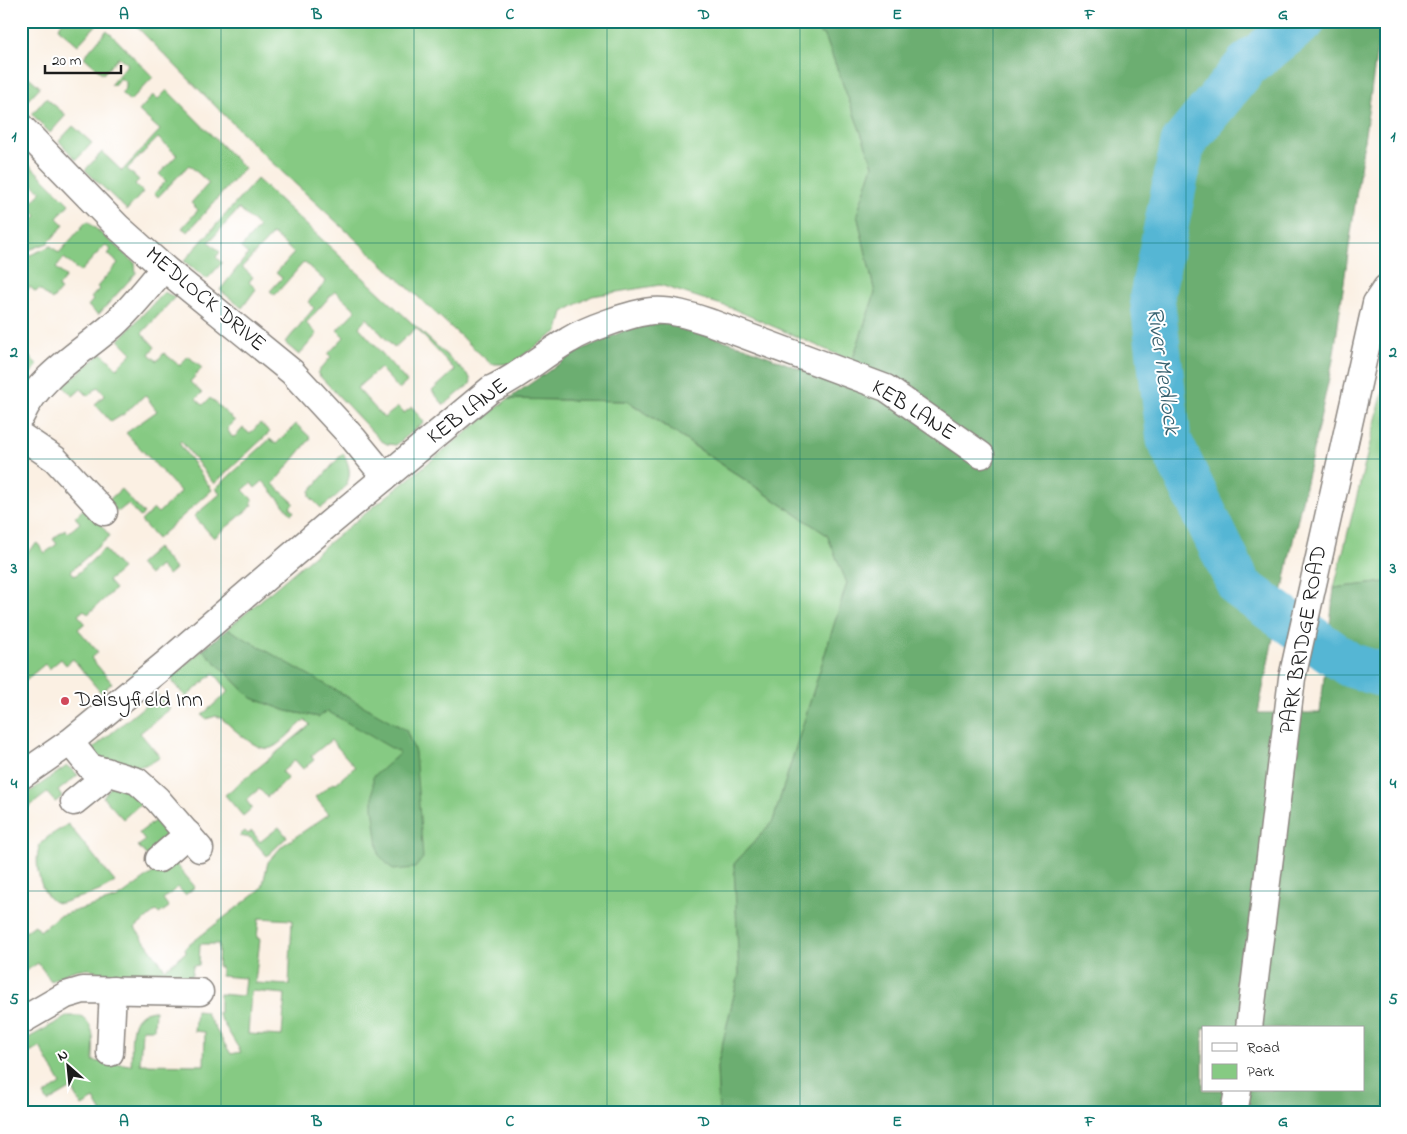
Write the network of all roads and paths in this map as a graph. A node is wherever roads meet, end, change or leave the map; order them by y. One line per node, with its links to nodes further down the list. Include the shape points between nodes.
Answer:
1 (21, 128): 2 (street, MEDLOCK DRIVE, via 95,204)
2 (164, 268): 4 (street, via 112,325 52,374); 7 (street, MEDLOCK DRIVE, via 292,372)
3 (1386, 288): 17 (street, PARK BRIDGE ROAD, via 1376,303 1292,678)
4 (21, 416)
5 (21, 436): 8 (street, via 75,463)
6 (981, 455): 7 (street, KEB LANE, via 886,388 712,323 685,315 652,311 570,339 491,389)
7 (385, 477): 9 (street, KEB LANE)
8 (104, 512)
9 (70, 742): 10 (street, via 90,767); 11 (street, KEB LANE)
10 (106, 771): 12 (street, via 100,781); 13 (street, via 137,781 194,842)
11 (21, 776)
12 (74, 802)
13 (159, 859)
14 (113, 990): 15 (street); 16 (street, via 82,990 66,995); 18 (street)
15 (200, 992)
16 (21, 1021)
17 (1249, 1026)
18 (110, 1053)
19 (1238, 1092): 20 (street)
20 (1234, 1113)

